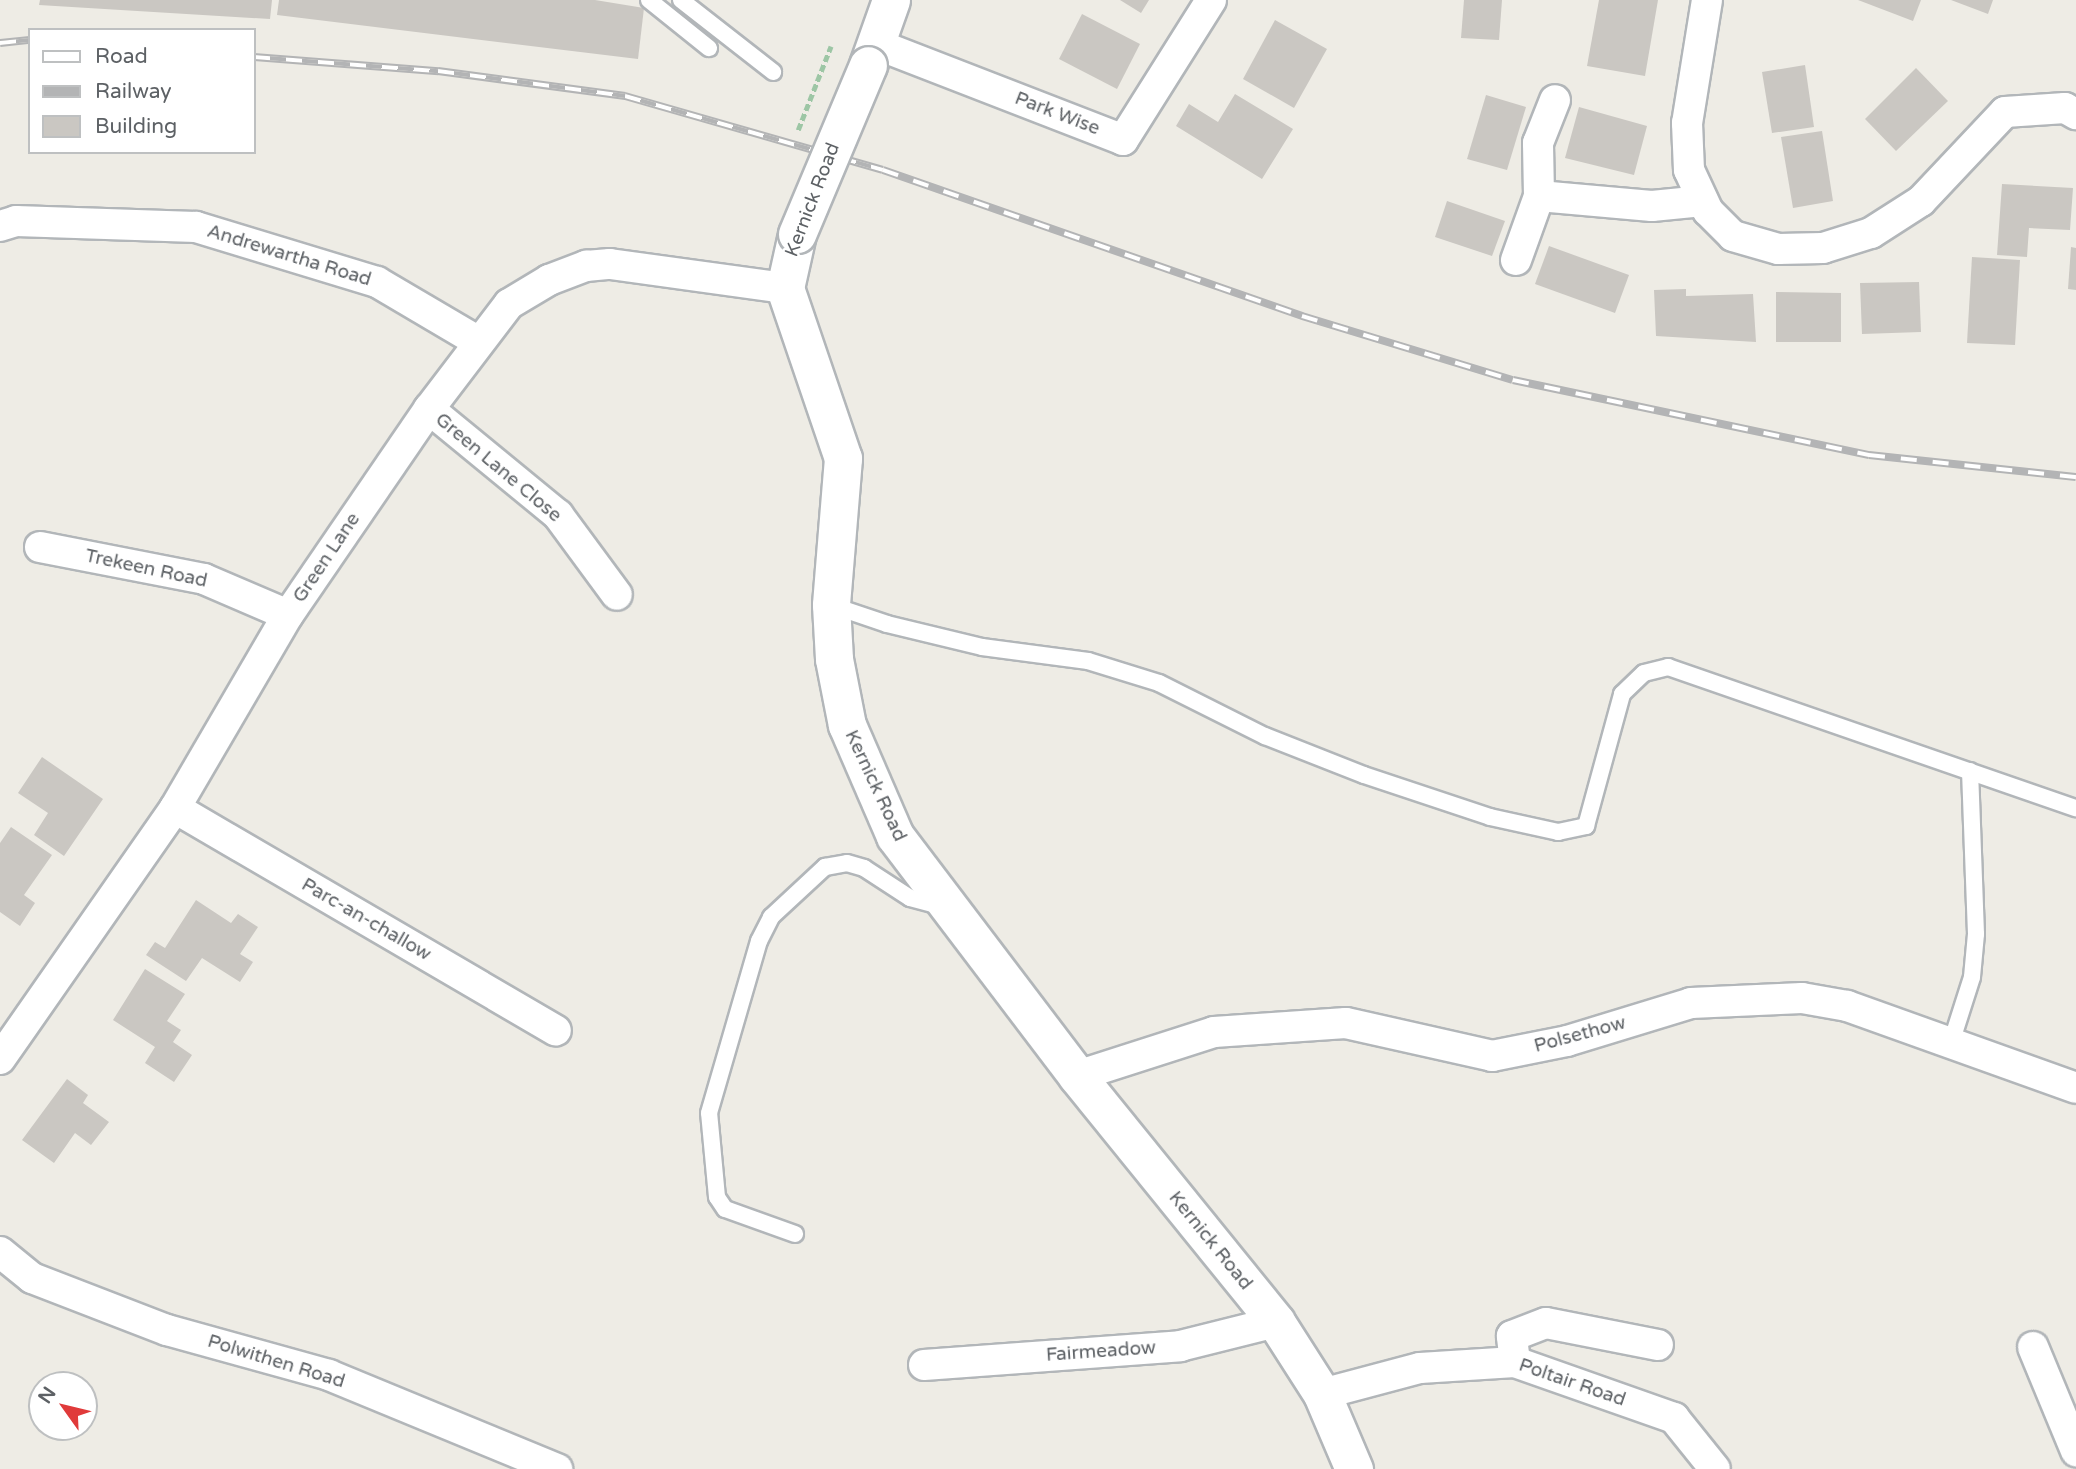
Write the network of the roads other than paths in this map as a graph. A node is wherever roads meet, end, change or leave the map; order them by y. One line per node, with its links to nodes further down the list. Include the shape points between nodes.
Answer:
1 (649, 0): 6 (lane)
2 (681, 0): 8 (lane)
3 (891, 0): 7 (street, Kernick Road)
4 (1211, 0): 7 (street, Park Wise, via 1122,140)
5 (1707, 0): 12 (street, via 1687,123 1689,170)
6 (709, 48)
7 (872, 55): 15 (street, Kernick Road, bridge, via 797,234)
8 (772, 72)
9 (1555, 100): 11 (street, via 1538,143)
10 (2076, 114): 12 (street, via 2066,108 2005,112 1921,201 1871,233 1823,248 1778,249 1733,236)
11 (1539, 196): 12 (street, via 1652,206); 14 (street)
12 (1703, 201)
13 (0, 226): 16 (street, Andrewartha Road, via 16,221 196,227 377,282)
14 (1516, 260)
15 (785, 288): 16 (street, Green Lane, via 623,266 586,266 549,280 509,304); 20 (street, Kernick Road, via 843,458)
16 (479, 342): 17 (street, Green Lane)
17 (429, 409): 19 (street, Green Lane Close, via 558,515); 21 (street, Green Lane)
18 (40, 547): 21 (street, Trekeen Road, via 204,579)
19 (617, 595)
20 (831, 605): 22 (lane, via 982,647 1088,662 1159,683 1265,736 1363,775 1490,817 1558,832 1586,826 1622,694 1644,673 1668,667); 25 (street, Kernick Road, via 834,659 847,725 895,836)
21 (288, 615): 23 (street, Green Lane)
22 (1970, 771): 24 (lane); 27 (lane, via 1976,934 1972,977)
23 (175, 808): 26 (street, Parc-an-challow); 28 (street, Green Lane)
24 (2076, 808)
25 (949, 908): 29 (street, Kernick Road); 31 (lane, via 910,898 864,868 846,863 825,867 771,917 759,941 709,1113 717,1197 725,1209)
26 (556, 1031)
27 (1951, 1043): 29 (street, Polsethow, via 1847,1006 1802,998 1691,1003 1567,1041 1492,1056 1346,1023 1214,1032); 30 (street, Polsethow)
28 (1, 1055)
29 (1077, 1076): 33 (street, Kernick Road)
30 (2076, 1088)
31 (795, 1234)
32 (0, 1252): 40 (street, Polwithen Road, via 32,1279 167,1330 329,1375)
33 (1276, 1322): 37 (street, Fairmeadow, via 1180,1346); 38 (street, Kernick Road)
34 (1658, 1345): 36 (street, via 1546,1323 1512,1336)
35 (2033, 1347): 39 (street)
36 (1516, 1362): 38 (street, Poltair Road, via 1420,1368); 42 (street, Poltair Road, via 1674,1419)
37 (924, 1365)
38 (1322, 1394): 41 (street, Kernick Road)
39 (2076, 1451)
40 (557, 1469)
41 (1354, 1469)
42 (1716, 1469)

